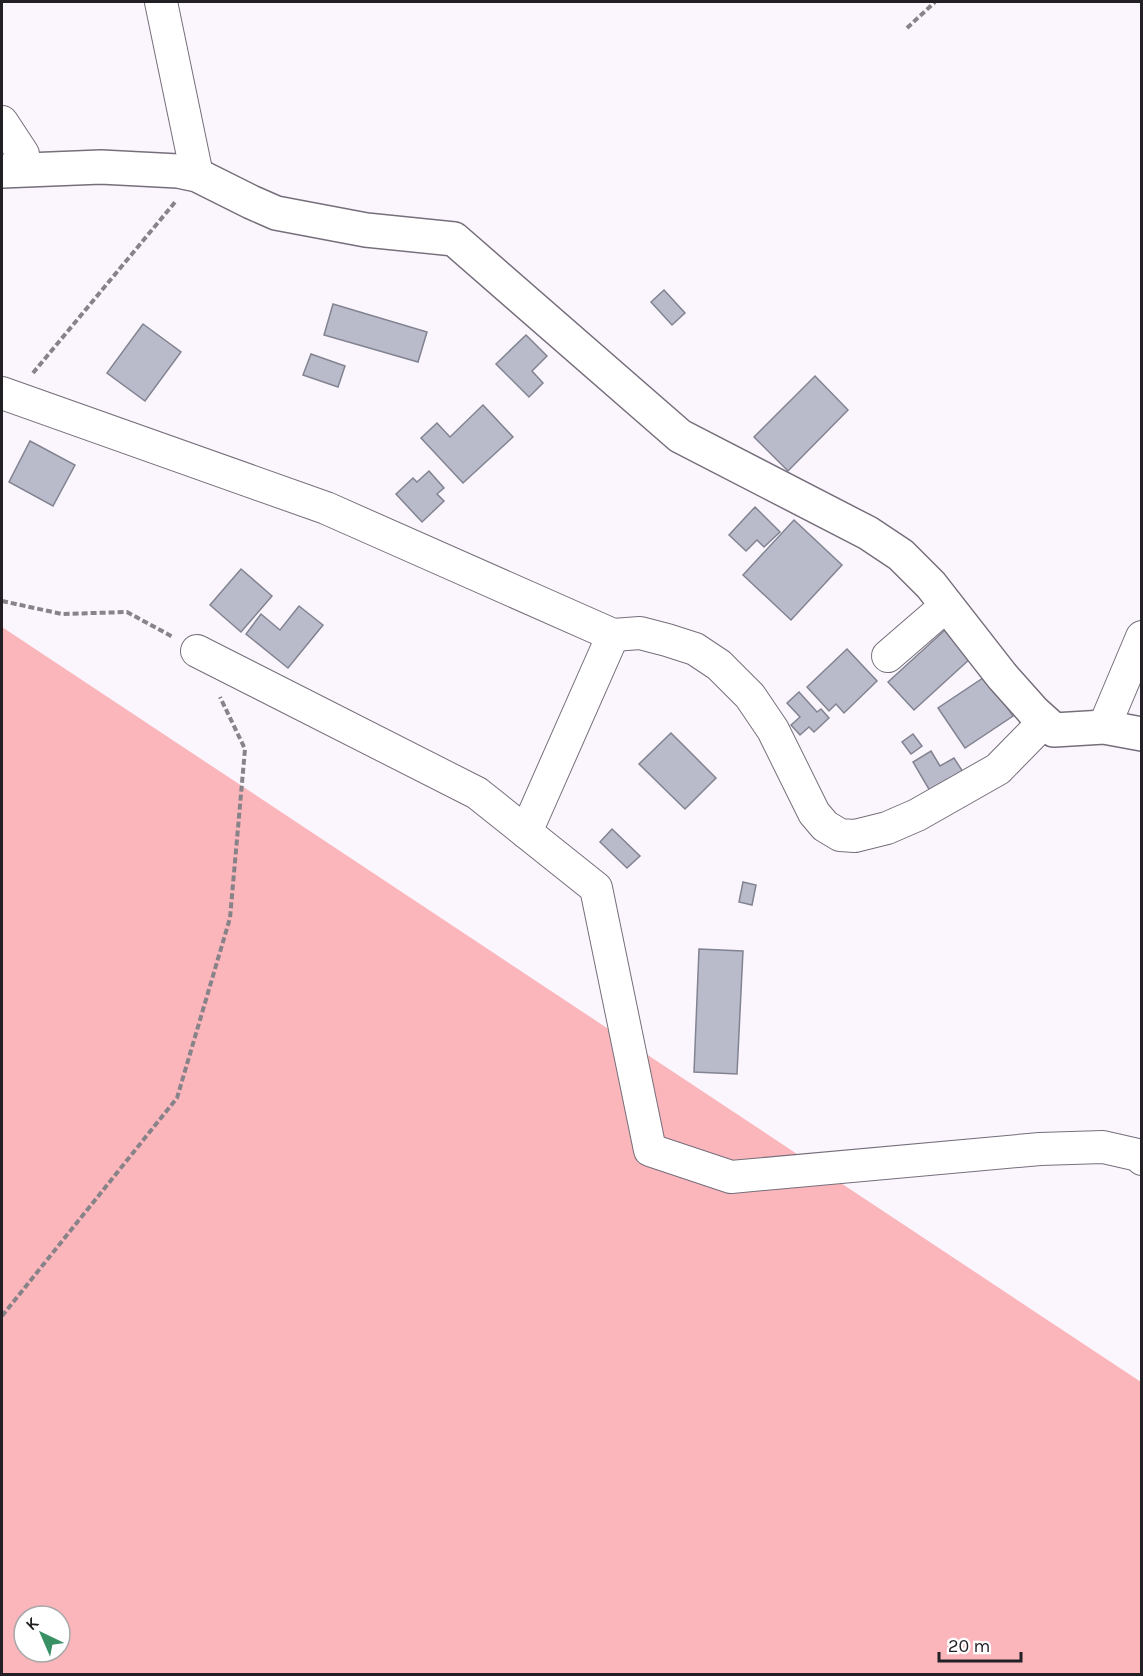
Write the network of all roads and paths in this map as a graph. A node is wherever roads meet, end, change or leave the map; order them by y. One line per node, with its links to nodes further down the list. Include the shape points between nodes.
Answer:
1 (161, 2): 6 (street)
2 (935, 2): 3 (path)
3 (908, 28)
4 (2, 122): 5 (street, via 23,154)
5 (13, 171): 6 (street, via 101,167)
6 (197, 175): 7 (path); 9 (street, via 276,213 366,230 454,239 680,436 868,533 901,555)
7 (7, 395): 10 (street, via 326,508)
8 (2, 601): 12 (path, via 62,614 127,612)
9 (947, 605): 13 (street); 14 (street)
10 (613, 635): 14 (street, via 640,633 667,640 695,649 719,665 750,696 773,730 814,813 840,835 855,836 887,828 917,815 998,769); 17 (street)
11 (1142, 637): 15 (street)
12 (197, 651): 17 (street, via 477,793); 19 (path, via 245,749 230,918 177,1098)
13 (888, 656)
14 (1044, 722): 15 (street, via 1054,730)
15 (1104, 728): 16 (street)
16 (1142, 734)
17 (526, 832): 18 (street, via 596,888 650,1150 731,1177 1040,1149 1104,1147)
18 (1142, 1159)
19 (2, 1316)

